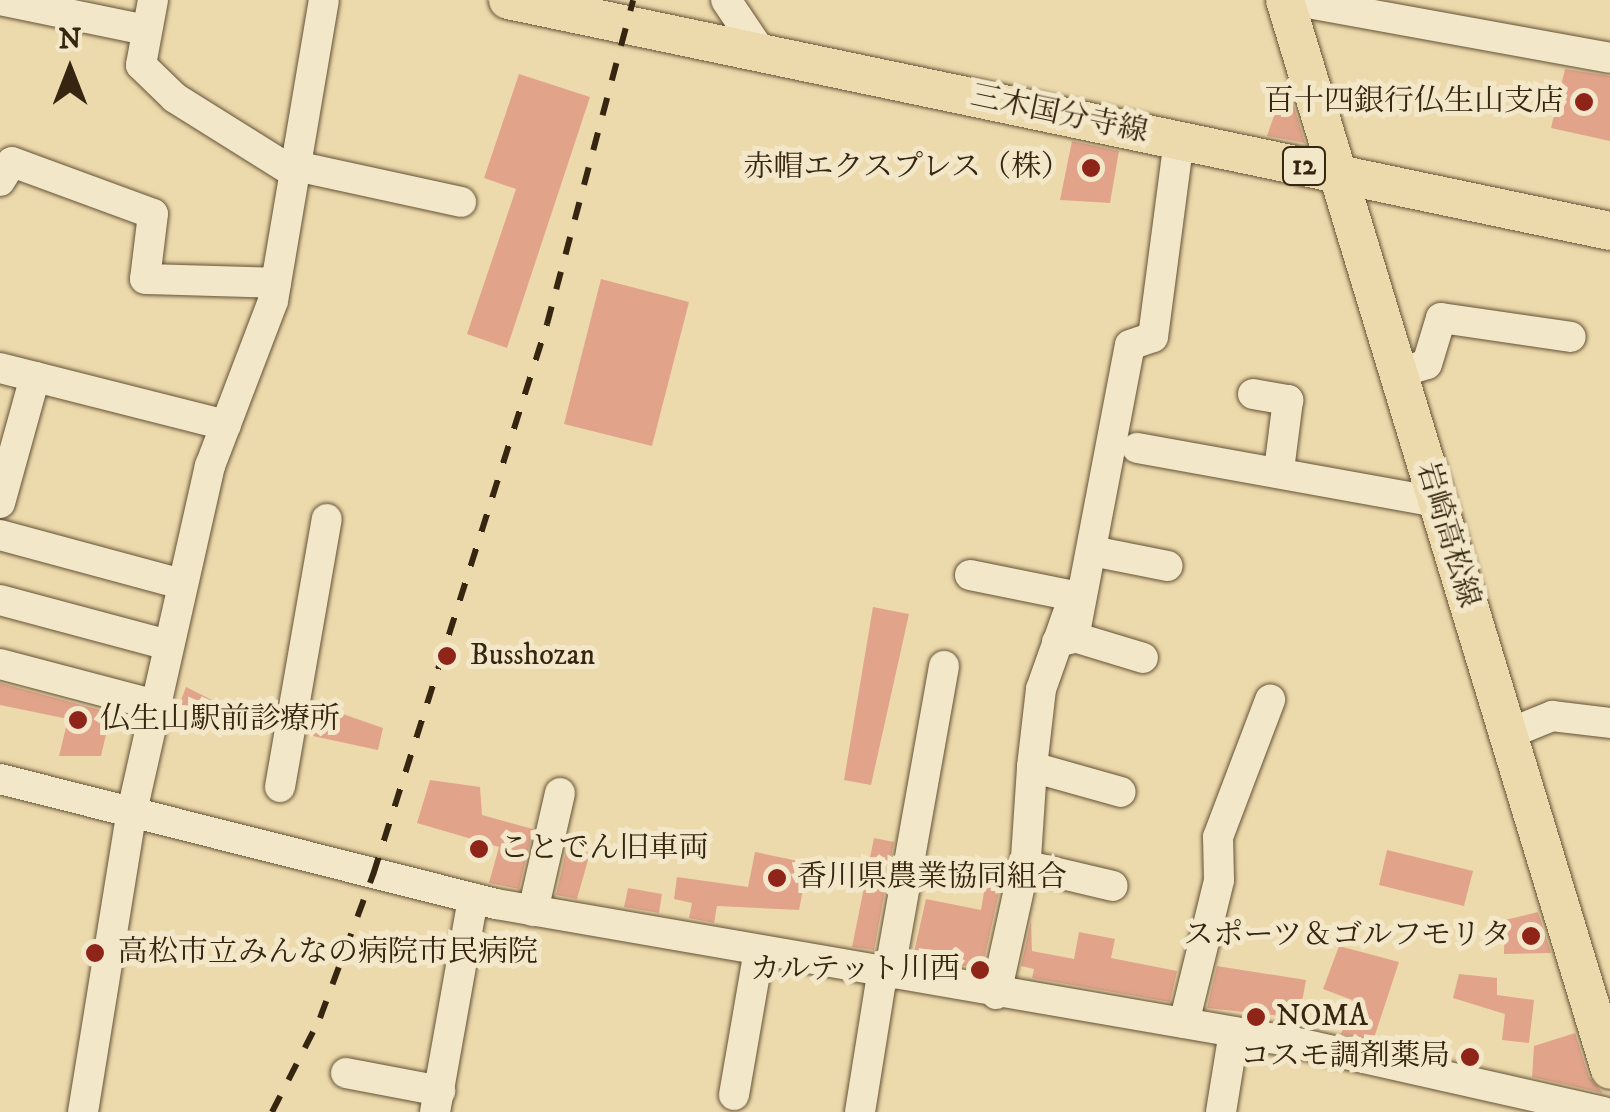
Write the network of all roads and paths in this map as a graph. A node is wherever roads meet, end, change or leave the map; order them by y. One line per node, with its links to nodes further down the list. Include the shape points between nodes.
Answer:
1 (0, 0): 6 (street)
2 (324, 0): 10 (street)
3 (508, 0): 7 (main road, 三木国分寺線 / 12)
4 (726, 0): 7 (street)
5 (1288, 0): 8 (street); 11 (main road, 岩崎高松線)
6 (150, 15): 10 (street, via 141,65)
7 (761, 52): 9 (main road, 三木国分寺線 / 12)
8 (1610, 58)
9 (1179, 140): 11 (main road, 三木国分寺線 / 12); 28 (street, via 1153,336 1130,345)
10 (296, 169): 13 (street); 15 (street)
11 (1337, 173): 14 (main road, 三木国分寺線 / 12); 18 (main road, 岩崎高松線)
12 (0, 181): 15 (street, via 12,162 153,214 144,279)
13 (461, 202)
14 (1610, 231)
15 (276, 283): 21 (street)
16 (1572, 337): 18 (street, via 1441,318 1427,364)
17 (0, 368): 19 (street)
18 (1398, 373): 25 (main road, 岩崎高松線)
19 (34, 377): 21 (street); 24 (street)
20 (1253, 394): 23 (street, via 1288,400)
21 (226, 426): 31 (street)
22 (1137, 448): 23 (street)
23 (1279, 470): 25 (street)
24 (0, 502)
25 (1437, 502): 41 (main road, 岩崎高松線)
26 (327, 519): 44 (street)
27 (0, 535): 31 (street)
28 (1092, 551): 29 (street); 33 (street)
29 (1168, 566)
30 (970, 574): 33 (street, via 1074,596)
31 (182, 584): 34 (street)
32 (0, 600): 34 (street)
33 (1065, 640): 35 (street); 42 (street)
34 (168, 646): 39 (street)
35 (1143, 658)
36 (0, 664): 39 (street)
37 (944, 666): 53 (street)
38 (1270, 700): 55 (street, via 1218,837 1219,880)
39 (155, 705): 47 (street)
40 (1610, 724): 41 (street, via 1552,716)
41 (1508, 734): 57 (main road, 岩崎高松線)
42 (1032, 767): 46 (street); 48 (street)
43 (0, 778): 47 (street)
44 (280, 787)
45 (560, 792): 51 (street)
46 (1121, 792)
47 (130, 816): 50 (street); 61 (street)
48 (1024, 864): 49 (street); 54 (street)
49 (1113, 886)
50 (473, 898): 51 (street); 60 (street)
51 (533, 911): 52 (street)
52 (759, 952): 53 (street); 59 (street)
53 (886, 974): 54 (street); 62 (street)
54 (996, 994): 55 (street)
55 (1184, 1024): 56 (street)
56 (1234, 1032): 63 (street); 64 (street)
57 (1610, 1070)
58 (346, 1073): 60 (street)
59 (734, 1096)
60 (438, 1101)
61 (84, 1112)
62 (860, 1112)
63 (1221, 1112)
64 (1603, 1112)

